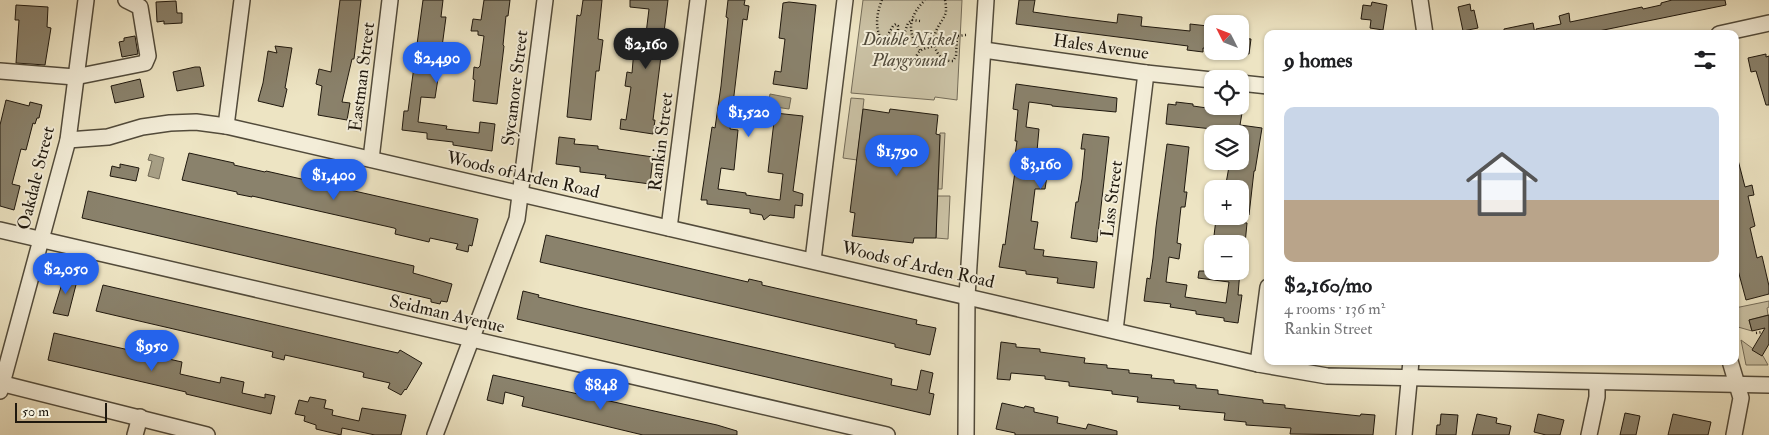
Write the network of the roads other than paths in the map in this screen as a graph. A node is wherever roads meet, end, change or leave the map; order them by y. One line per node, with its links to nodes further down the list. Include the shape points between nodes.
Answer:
1 (86, 0): 16 (street, Oakdale Street)
2 (126, 0): 16 (street, via 140,7 148,56 144,63)
3 (242, 0): 20 (street)
4 (390, 0): 22 (street, Eastman Street)
5 (544, 0): 23 (street, Sycamore Street)
6 (698, 0): 24 (street, Rankin Street)
7 (846, 0): 27 (street)
8 (986, 0): 13 (street)
9 (1420, 0): 11 (street)
10 (1769, 23): 12 (street)
11 (1424, 30)
12 (1737, 30)
13 (984, 50): 15 (street, Hales Avenue); 28 (street)
14 (0, 70): 16 (street)
15 (1146, 73): 17 (street, Hales Avenue); 30 (street, Liss Street)
16 (75, 77): 21 (street, Oakdale Street)
17 (1204, 79)
18 (1249, 84): 19 (street)
19 (1264, 86)
20 (226, 126): 21 (street, Woods of Arden Road, via 170,122 108,136); 22 (street, Woods of Arden Road)
21 (68, 140): 26 (street, Oakdale Street)
22 (371, 158): 23 (street, Woods of Arden Road)
23 (520, 194): 24 (street, Woods of Arden Road); 31 (street, Sycamore Street, via 517,219)
24 (669, 228): 27 (street, Woods of Arden Road)
25 (0, 230): 26 (street, Seidman Avenue)
26 (40, 240): 31 (street, Seidman Avenue); 39 (street, Oakdale Street)
27 (813, 260): 28 (street, Woods of Arden Road)
28 (968, 296): 30 (street, Woods of Arden Road); 45 (street)
29 (1264, 318): 32 (street)
30 (1115, 330): 32 (street, Woods of Arden Road)
31 (471, 339): 43 (street, Sycamore Street); 44 (street, Seidman Avenue)
32 (1258, 364): 35 (street, Woods of Arden Road, via 1326,376)
33 (1411, 365): 35 (street)
34 (1731, 365): 37 (street)
35 (1409, 379): 36 (street, Woods of Arden Road); 46 (street)
36 (1597, 382): 37 (street, Woods of Arden Road); 47 (street)
37 (1738, 384): 38 (street, Woods of Arden Road); 48 (street, via 1741,404)
38 (1769, 385)
39 (1, 386): 40 (street)
40 (140, 417): 41 (street); 42 (street)
41 (135, 435)
42 (207, 435)
43 (435, 435)
44 (886, 435)
45 (966, 435)
46 (1404, 435)
47 (1588, 435)
48 (1734, 435)

